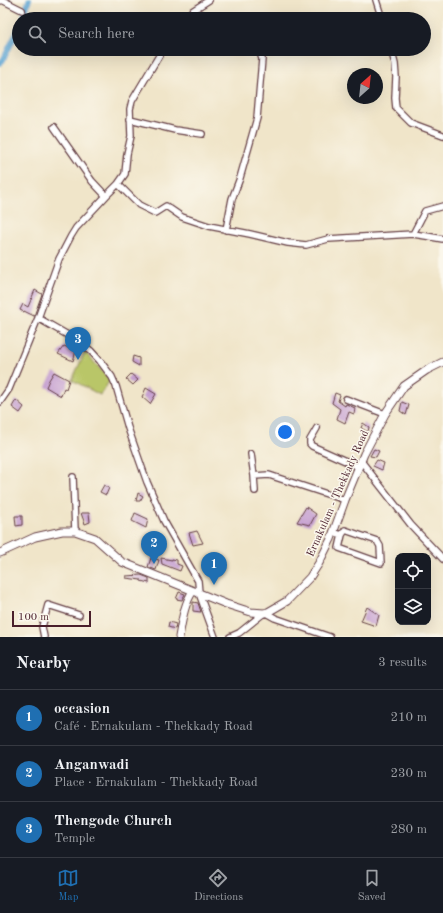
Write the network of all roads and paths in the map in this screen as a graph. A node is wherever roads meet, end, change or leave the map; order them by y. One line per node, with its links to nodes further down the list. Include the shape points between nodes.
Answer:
1 (209, 0): 5 (street)
2 (376, 0): 6 (street)
3 (0, 1): 4 (street)
4 (22, 10)
5 (191, 12)
6 (380, 12)
7 (159, 56): 10 (street, via 132,101)
8 (261, 56): 17 (street, via 257,118 232,199)
9 (393, 56): 13 (street, via 396,108 411,123)
10 (130, 119): 12 (street); 14 (street, via 131,136 125,174)
11 (54, 127): 15 (street, via 92,181)
12 (202, 134)
13 (443, 135)
14 (118, 184): 15 (street); 17 (street, via 138,206 155,213 166,206 182,217)
15 (106, 196): 20 (street, via 71,236 59,259)
16 (443, 206): 18 (street, via 425,211)
17 (226, 230): 18 (street, via 306,245 328,239)
18 (413, 234): 19 (street)
19 (443, 239)
20 (38, 318): 23 (street, via 9,390); 37 (street, via 91,351 112,377 147,482 164,521 198,581)
21 (443, 362): 24 (main road, Ernakulam - Thekkady Road, via 404,386)
22 (346, 399): 24 (street)
23 (0, 402)
24 (385, 414): 27 (main road, Ernakulam - Thekkady Road)
25 (317, 428): 27 (street, via 310,440 312,446)
26 (251, 454): 28 (street)
27 (360, 464): 31 (main road, Ernakulam - Thekkady Road); 36 (street)
28 (254, 476): 30 (street); 31 (street, via 269,475)
29 (73, 477): 32 (street)
30 (255, 491)
31 (345, 500): 33 (main road, Ernakulam - Thekkady Road)
32 (75, 531): 35 (main road, via 34,537); 37 (main road, via 95,538 122,562)
33 (333, 532): 34 (street); 38 (main road, Ernakulam - Thekkady Road, via 310,577 287,601)
34 (342, 535): 34 (street, via 345,530 377,540 381,563 339,548)
35 (0, 553)
36 (443, 559)
37 (196, 592): 38 (main road, via 251,612); 42 (main road, via 188,598); 43 (street)
38 (265, 613): 40 (street); 45 (street)
39 (80, 614): 41 (street, via 48,605 42,627)
40 (240, 635): 44 (street)
41 (44, 637)
42 (179, 637)
43 (215, 637)
44 (230, 637)
45 (330, 637)

